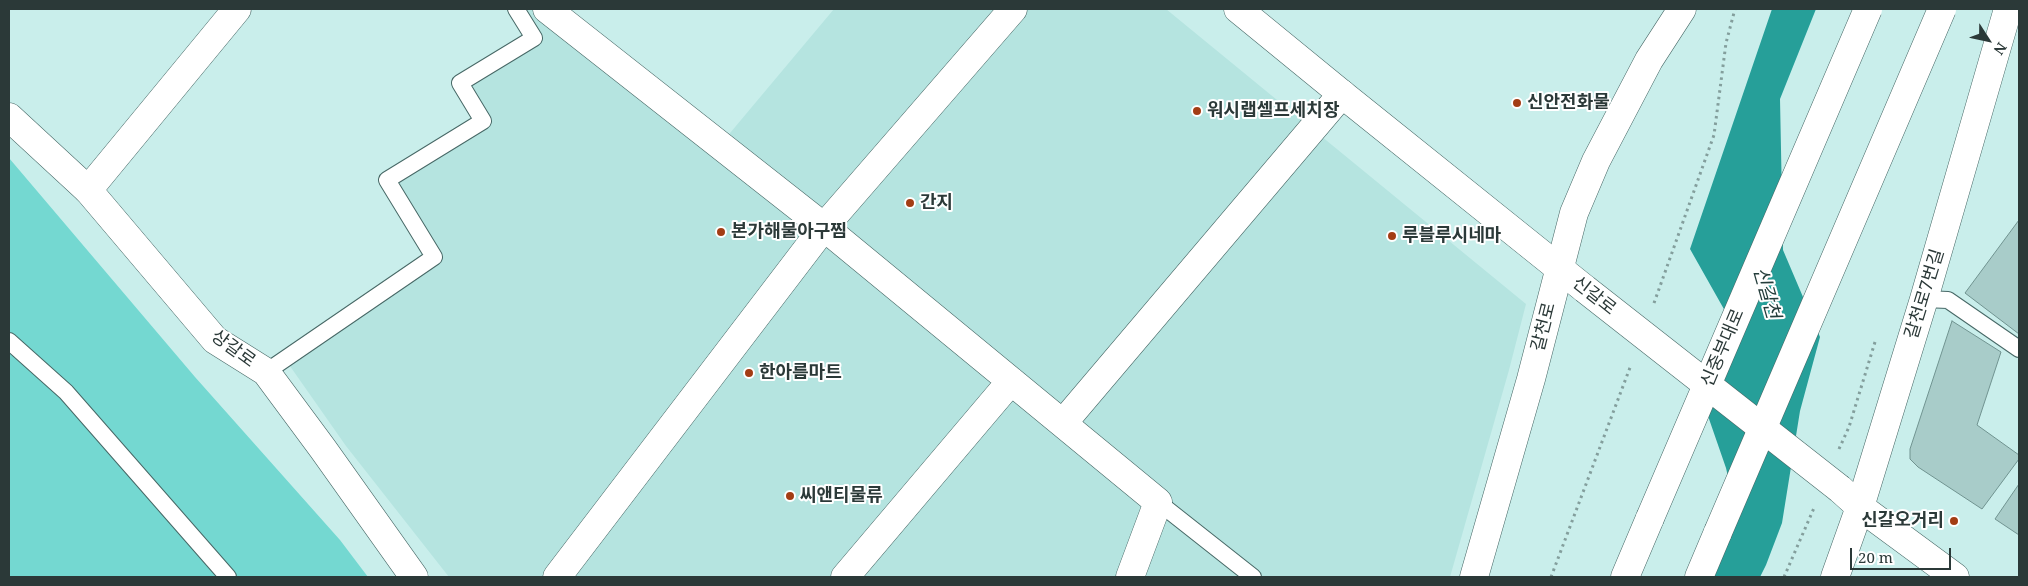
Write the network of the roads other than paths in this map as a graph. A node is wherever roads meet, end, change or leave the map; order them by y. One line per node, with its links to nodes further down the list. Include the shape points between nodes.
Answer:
1 (237, 9): 12 (main road)
2 (516, 9): 18 (lane, via 534,38 460,83 483,121 387,180 434,257)
3 (547, 9): 13 (main road)
4 (1013, 9): 13 (main road)
5 (1238, 9): 10 (main road, 신갈로)
6 (1682, 9): 14 (main road, 갈천로, via 1649,60 1596,160 1574,214)
7 (1868, 9): 30 (main road, 신중부대로, bridge)
8 (1942, 9): 31 (main road, bridge)
9 (2008, 9): 15 (main road, 갈천로7번길)
10 (1342, 94): 14 (main road, 신갈로); 20 (main road)
11 (9, 117): 12 (main road, 상갈로)
12 (88, 190): 18 (main road, 상갈로, via 215,340)
13 (824, 227): 19 (main road); 25 (main road)
14 (1558, 269): 21 (main road, 신갈로, bridge); 29 (main road, 갈천로, via 1531,378)
15 (1924, 299): 17 (lane, via 1948,300); 21 (main road, 갈천로7번길)
16 (9, 341): 23 (lane, via 66,392)
17 (2019, 349)
18 (266, 372): 24 (main road, 상갈로, via 324,448)
19 (1011, 381): 20 (main road); 26 (main road)
20 (1063, 423): 22 (main road)
21 (1850, 498): 32 (main road, 갈천로7번길); 33 (main road, 신갈로)
22 (1158, 502): 27 (main road); 28 (lane)
23 (228, 577)
24 (414, 577)
25 (557, 577)
26 (845, 577)
27 (1130, 577)
28 (1253, 577)
29 (1474, 577)
30 (1625, 577)
31 (1699, 577)
32 (1835, 577)
33 (1955, 577)

